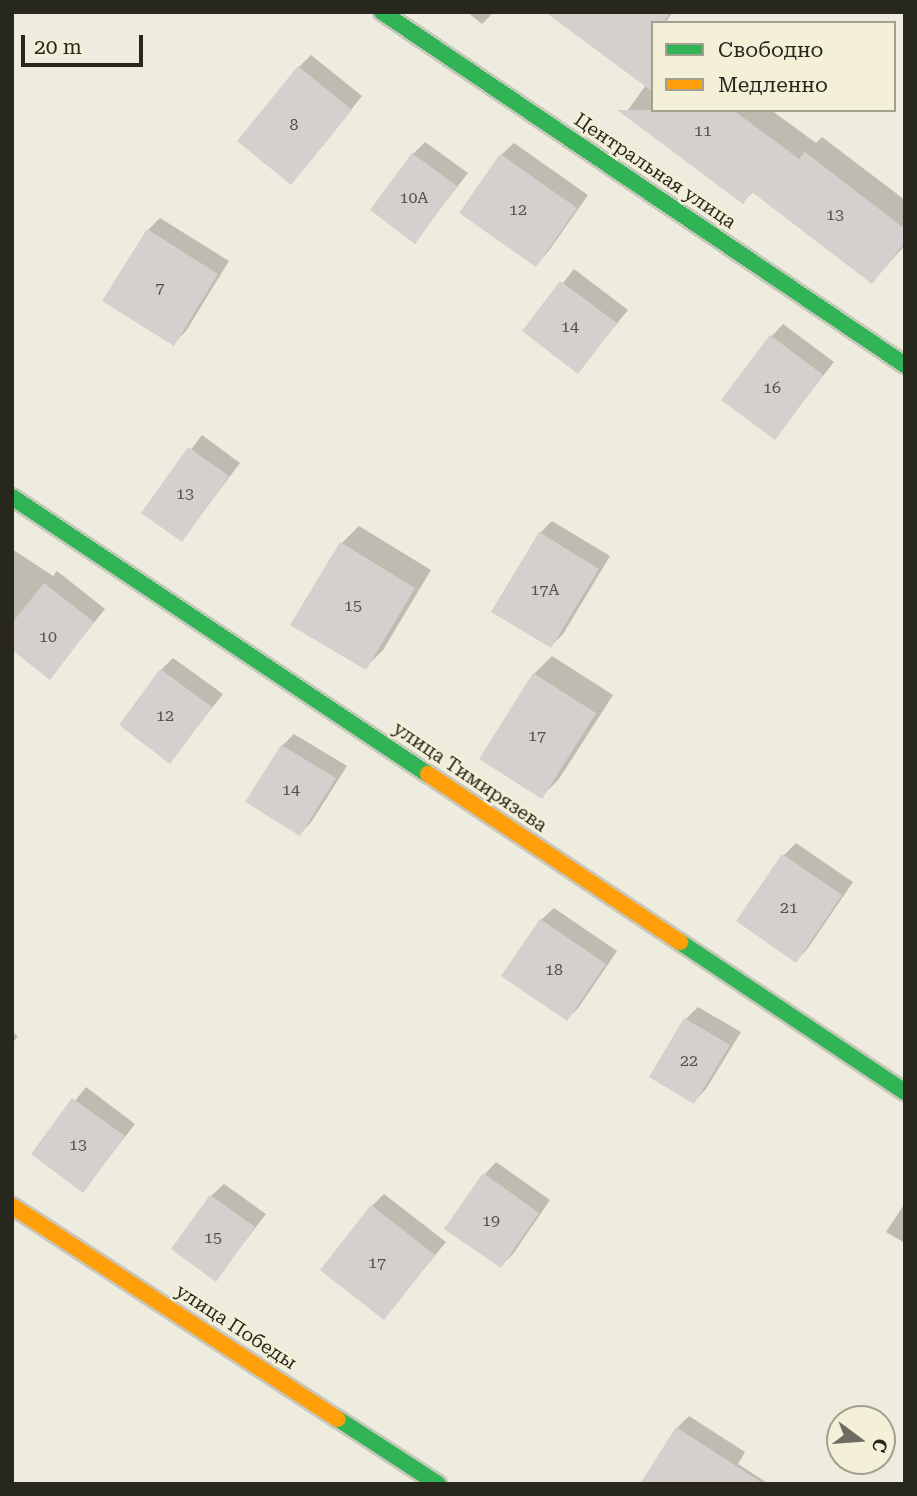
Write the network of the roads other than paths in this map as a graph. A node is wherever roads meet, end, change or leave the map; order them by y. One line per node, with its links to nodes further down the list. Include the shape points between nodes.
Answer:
1 (382, 12): 2 (street, Центральная улица)
2 (905, 365)
3 (12, 496): 4 (street, улица Тимирязева)
4 (905, 1092)
5 (12, 1206): 6 (street, улица Победы)
6 (438, 1484)

